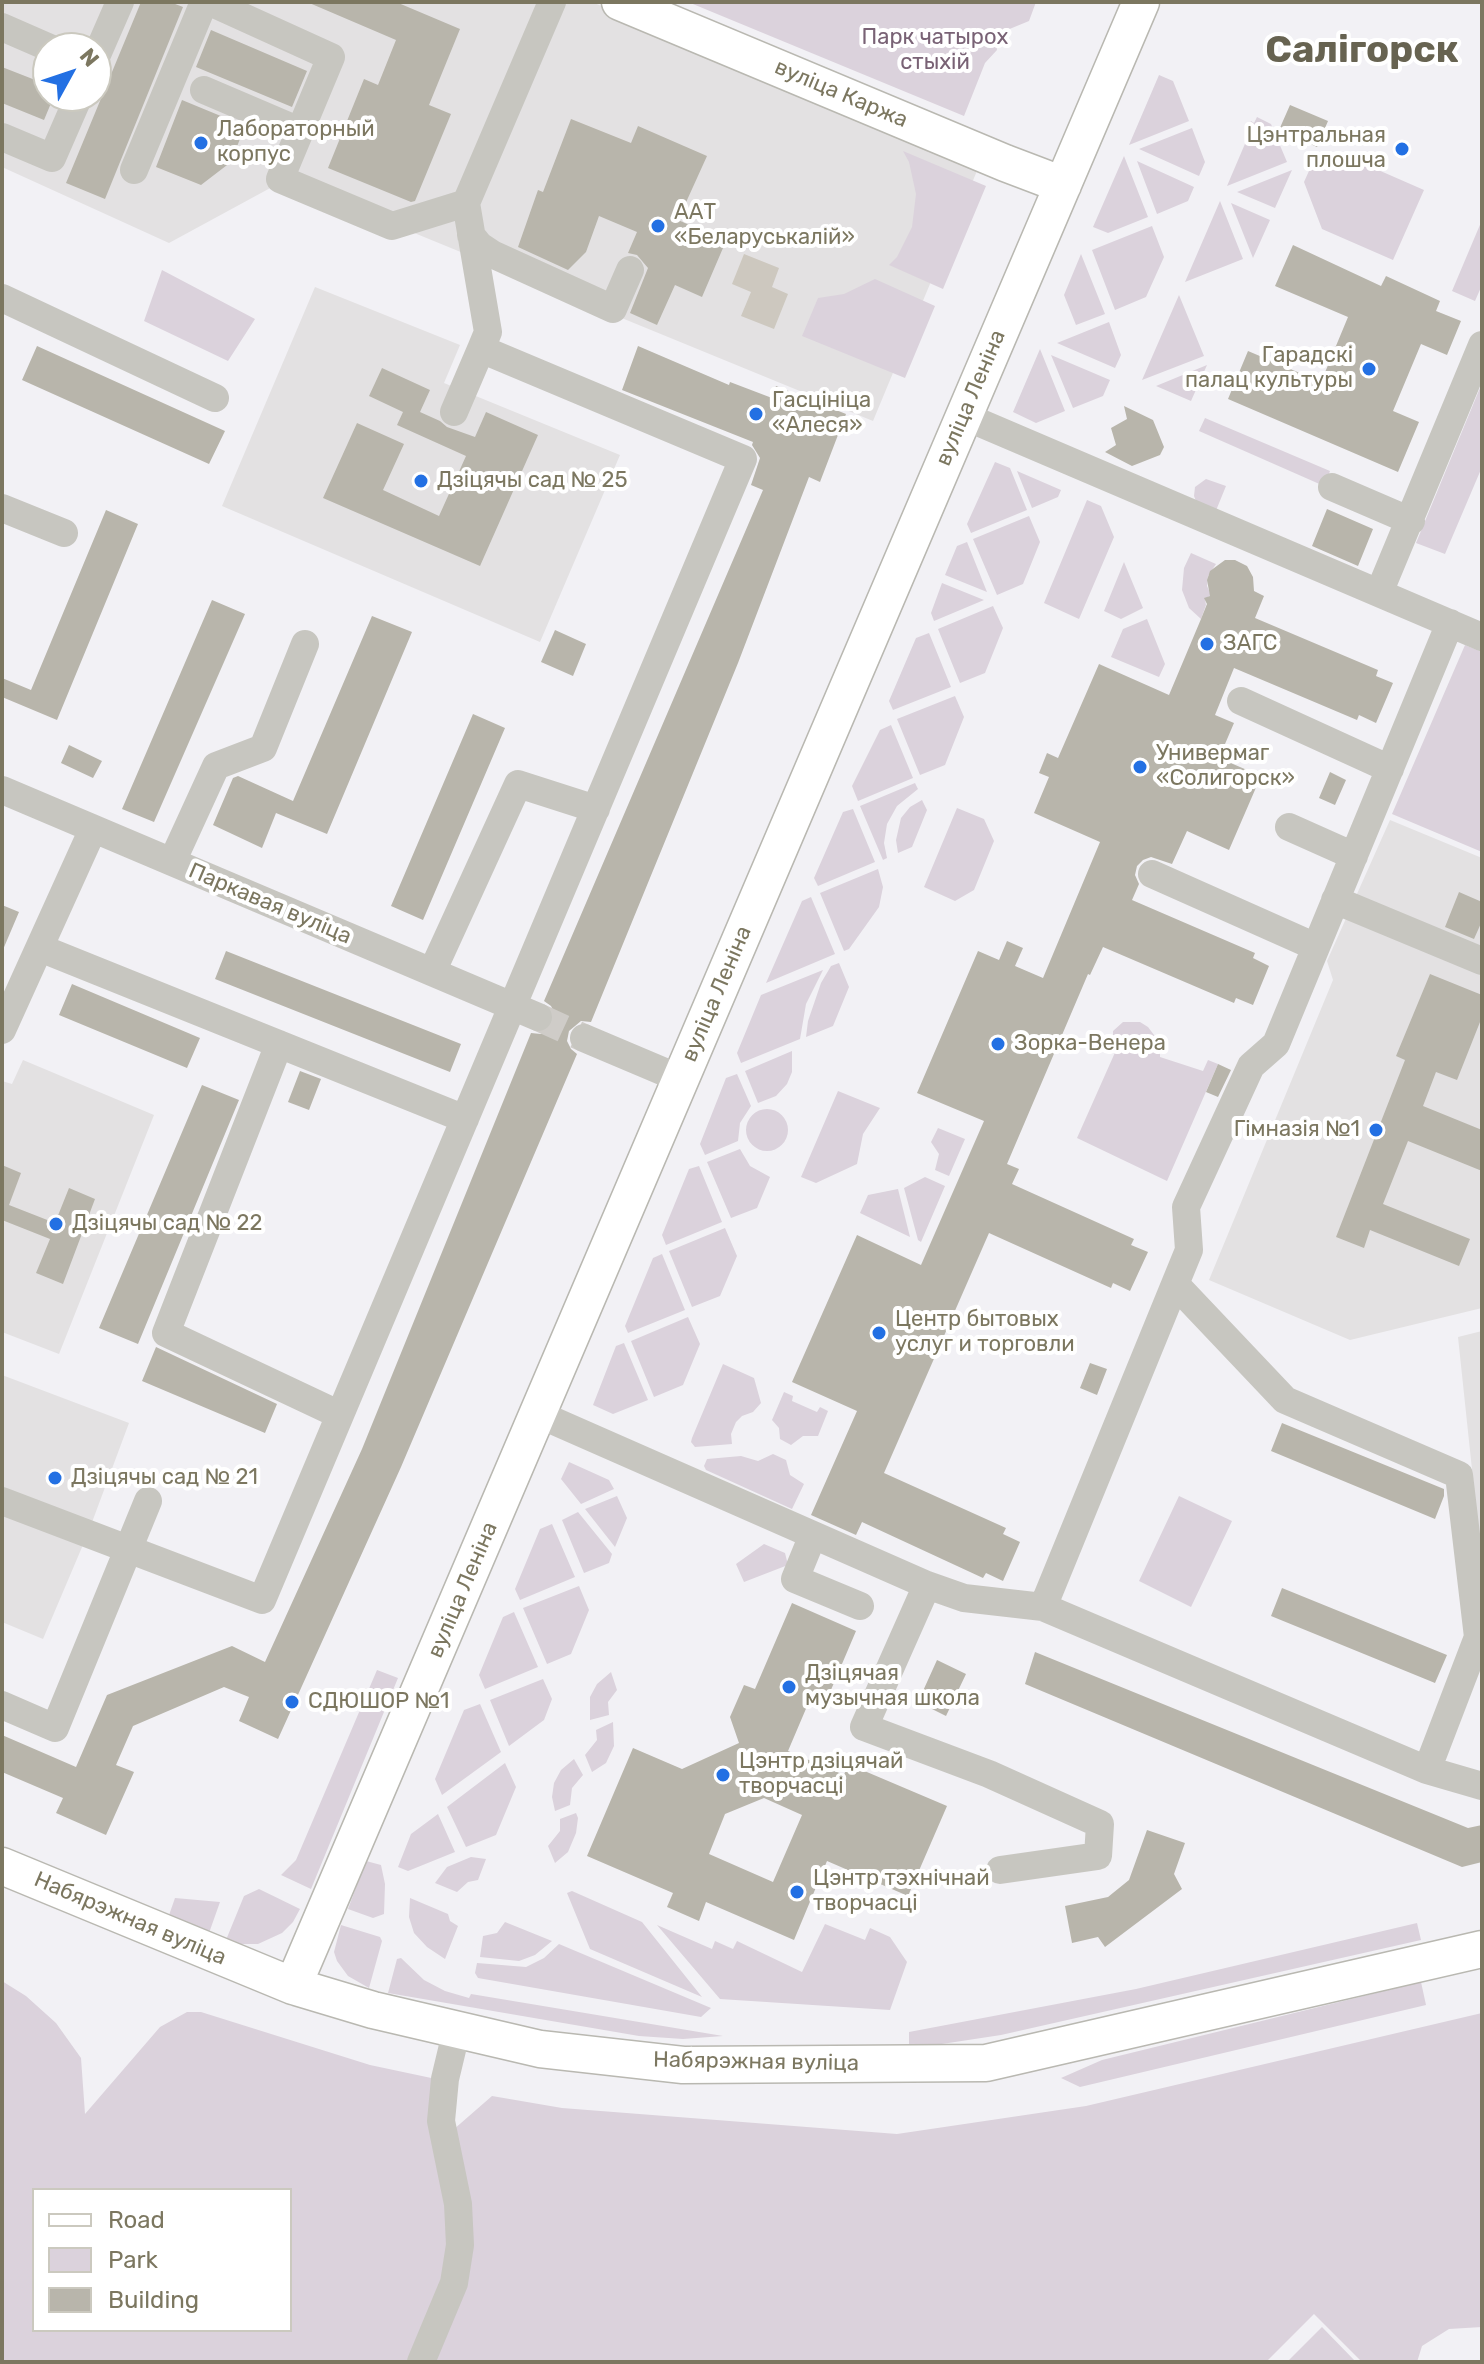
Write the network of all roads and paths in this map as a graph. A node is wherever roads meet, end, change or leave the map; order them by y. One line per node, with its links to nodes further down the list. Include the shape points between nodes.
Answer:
1 (120, 2): 7 (street)
2 (207, 2): 11 (street, via 331,57); 13 (street)
3 (552, 2): 15 (street)
4 (620, 2): 14 (main road, вуліца Каржа)
5 (1141, 2): 14 (main road, вуліца Леніна)
6 (2, 27): 8 (street)
7 (107, 32)
8 (32, 40)
9 (204, 90): 11 (street)
10 (72, 112): 12 (street, via 52,158)
11 (300, 131): 15 (street, via 280,179 392,226)
12 (2, 137)
13 (134, 170)
14 (1063, 185): 23 (main road, вуліца Леніна)
15 (466, 203): 16 (street)
16 (471, 235): 17 (street, via 492,254 613,309); 20 (street, via 488,332)
17 (630, 270)
18 (2, 298): 21 (street)
19 (1482, 345): 26 (street)
20 (481, 349): 22 (street); 35 (street, via 743,459)
21 (215, 398)
22 (454, 412)
23 (964, 416): 28 (street); 50 (main road, вуліца Леніна)
24 (1332, 487): 26 (street)
25 (2, 508): 27 (street)
26 (1411, 521): 28 (street)
27 (64, 533)
28 (1379, 593): 29 (street)
29 (1450, 623): 30 (street); 33 (street)
30 (1482, 637)
31 (305, 644): 39 (street, via 263,748 216,766)
32 (1241, 701): 33 (street)
33 (1390, 769): 38 (street)
34 (2, 790): 37 (street, Паркавая вуліца)
35 (596, 809): 45 (street, via 518,784); 46 (street)
36 (1289, 827): 38 (street)
37 (93, 829): 39 (street, Паркавая вуліца); 43 (street)
38 (1354, 856): 41 (street)
39 (172, 862): 45 (street, Паркавая вуліца)
40 (1152, 874): 42 (street)
41 (1335, 900): 42 (street); 44 (street)
42 (1316, 947): 52 (street, via 1276,1044 1251,1066 1186,1207 1189,1250)
43 (40, 948): 47 (street); 49 (street)
44 (1482, 961)
45 (432, 972): 46 (street, Паркавая вуліца)
46 (525, 1012): 51 (street)
47 (2, 1030)
48 (584, 1038): 50 (street)
49 (279, 1044): 51 (street); 54 (street, via 166,1333)
50 (681, 1079): 53 (main road, вуліца Леніна)
51 (465, 1119): 54 (street)
52 (1176, 1285): 61 (street); 63 (street, via 1285,1400 1459,1475 1478,1637)
53 (538, 1414): 57 (street); 68 (main road, вуліца Леніна)
54 (340, 1415): 58 (street, via 262,1600)
55 (2, 1501): 58 (street)
56 (148, 1501): 58 (street)
57 (813, 1535): 59 (street); 60 (street, via 795,1579)
58 (129, 1549): 62 (street, via 55,1728)
59 (927, 1585): 61 (street, via 964,1598); 66 (street, via 864,1727 989,1774 1100,1824 1098,1856)
60 (860, 1606)
61 (1043, 1607): 63 (street)
62 (2, 1705)
63 (1427, 1770): 64 (street)
64 (1482, 1786)
65 (2, 1866): 68 (main road, Набярэжная вуліца)
66 (1000, 1870)
67 (1482, 1949): 69 (main road, Набярэжная вуліца, via 986,2063 683,2065 540,2049)
68 (293, 1986): 69 (main road, Набярэжная вуліца)
69 (457, 2029): 70 (street, via 441,2121 458,2204 460,2245 454,2283)
70 (421, 2362)

